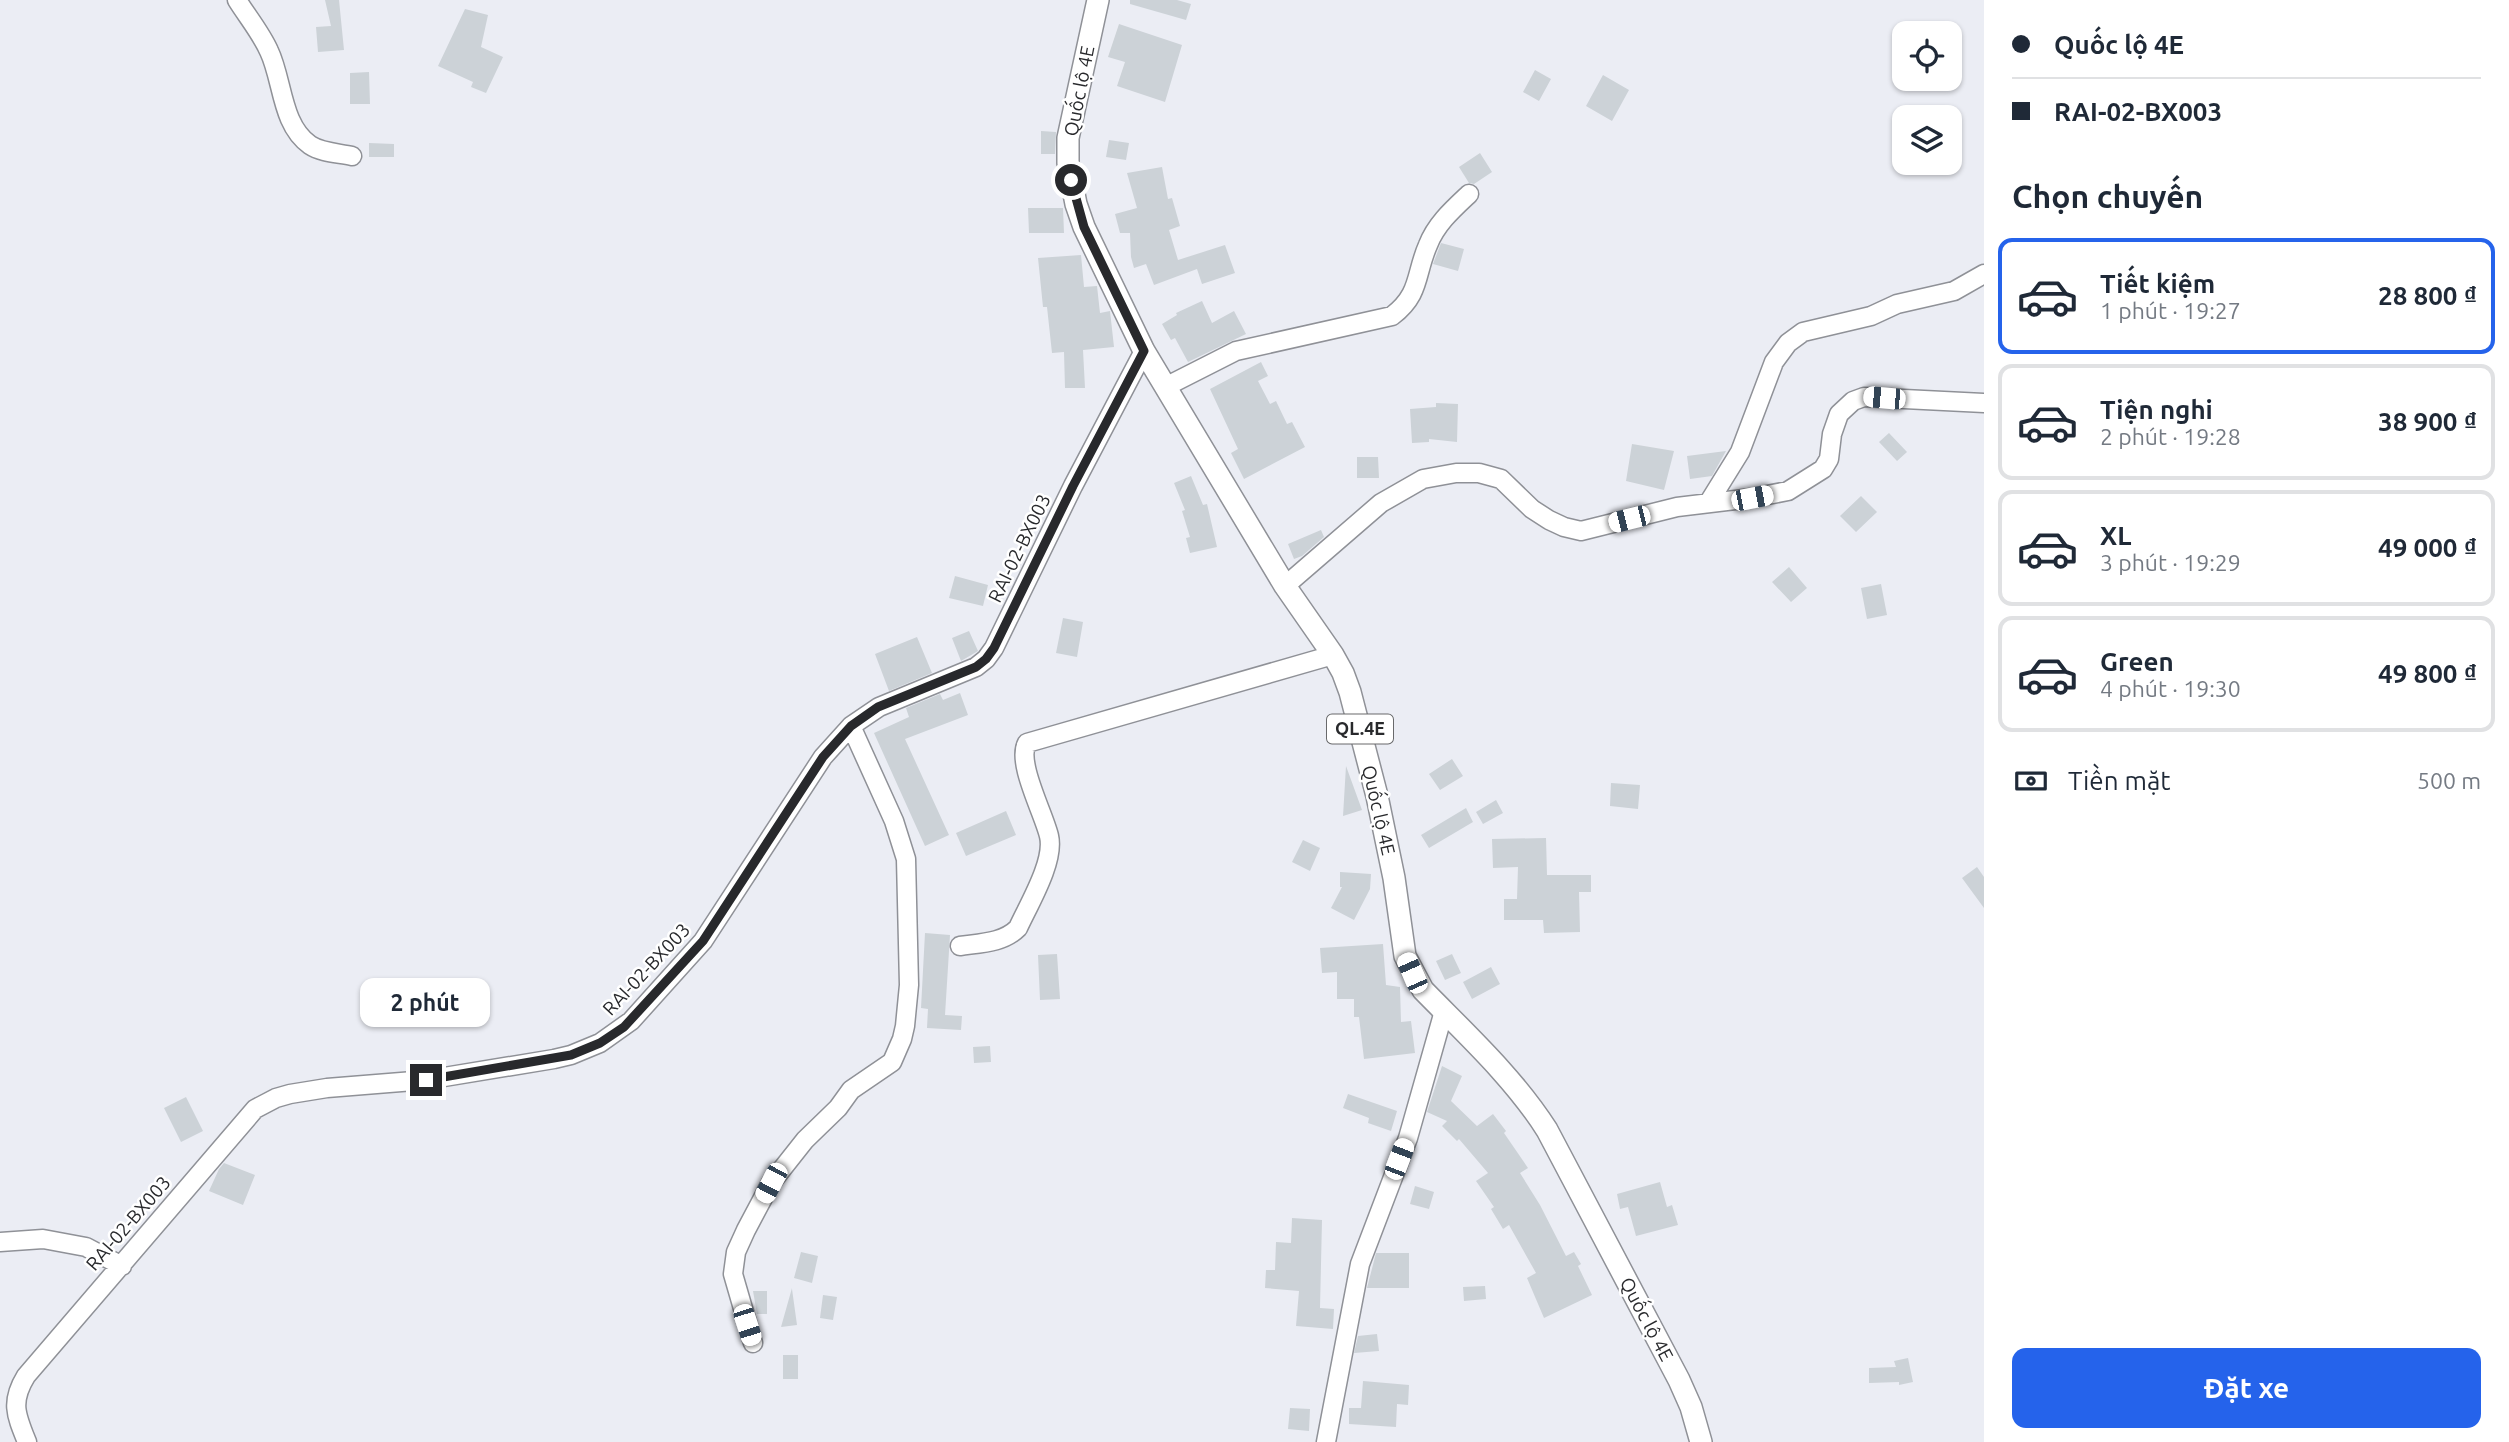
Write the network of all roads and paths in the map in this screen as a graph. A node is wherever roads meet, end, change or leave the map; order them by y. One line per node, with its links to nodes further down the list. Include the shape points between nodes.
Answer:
1 (237, 0): 3 (street, via 269,49 288,114 298,132 311,145)
2 (1098, 0): 6 (main road, Quốc lộ 4E / QL.4E, via 1068,138 1070,172 1084,227)
3 (352, 156)
4 (1469, 194): 7 (street, via 1444,218 1428,243 1408,304 1392,316 1236,351)
5 (1984, 274): 9 (street, via 1954,292 1802,331 1774,362 1740,452)
6 (1144, 351): 7 (main road, Quốc lộ 4E / QL.4E); 12 (street, RAI-02-BX003, via 986,659 965,673 878,707)
7 (1167, 386): 10 (main road, Quốc lộ 4E / QL.4E)
8 (1984, 403): 9 (street, via 1864,397 1839,414 1829,459 1813,478 1788,491)
9 (1709, 502): 10 (street, via 1581,531 1532,509 1501,479 1456,472 1423,479 1381,503)
10 (1285, 586): 11 (main road, Quốc lộ 4E / QL.4E)
11 (1333, 654): 13 (street, via 1027,743 1025,764 1052,850 1018,928 1010,936); 14 (main road, Quốc lộ 4E / QL.4E, via 1350,692 1377,796 1405,956 1423,990)
12 (851, 726): 16 (street, RAI-02-BX003, via 823,757 703,941 624,1027 600,1043 562,1057 426,1080 315,1090 264,1103); 17 (street, via 906,859 909,985 905,1026 892,1062 851,1090 805,1140 771,1183 746,1230 736,1252 733,1275)
13 (960, 946)
14 (1444, 1011): 20 (street, via 1408,1138 1360,1264); 21 (main road, Quốc lộ 4E / QL.4E, via 1510,1081 1547,1130 1679,1380)
15 (0, 1242): 16 (street, via 43,1240 86,1247)
16 (122, 1266): 18 (street, RAI-02-BX003, via 98,1289)
17 (753, 1343)
18 (7, 1404): 19 (street, RAI-02-BX003)
19 (27, 1442)
20 (1326, 1442)
21 (1701, 1442)

